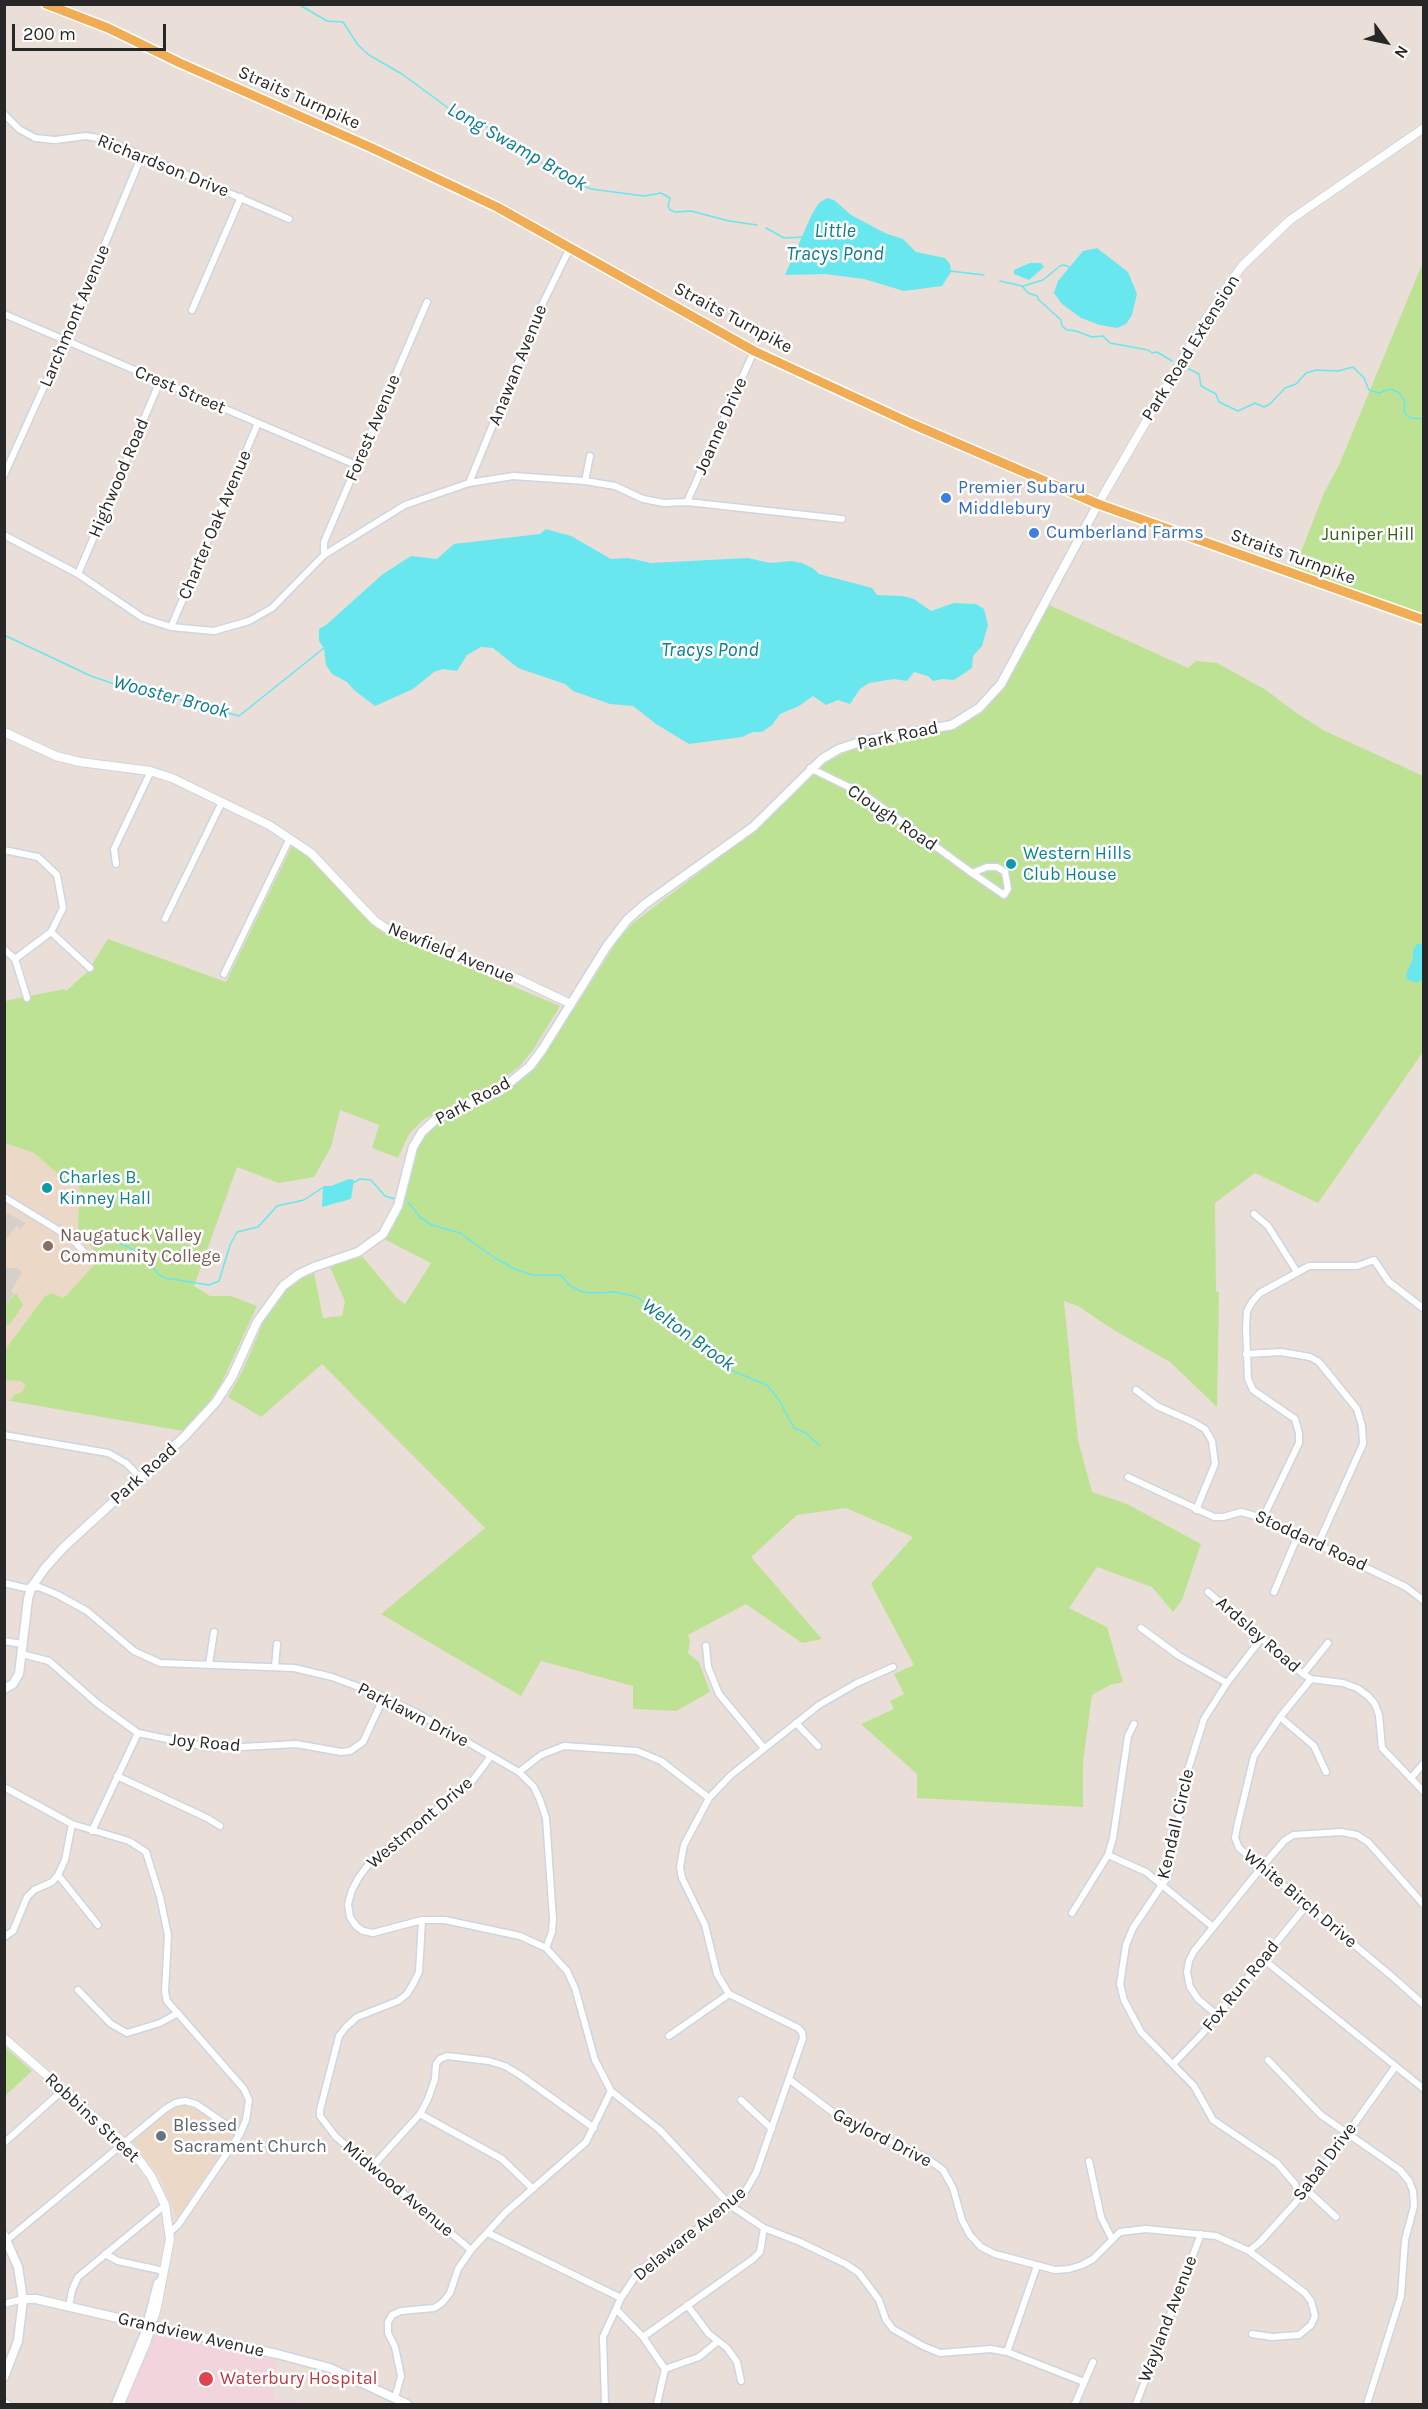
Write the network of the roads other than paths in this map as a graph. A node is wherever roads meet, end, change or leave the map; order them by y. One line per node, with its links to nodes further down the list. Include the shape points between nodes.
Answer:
1 (46, 4): 7 (main road, Straits Turnpike, via 108,28 372,148 497,207)
2 (4, 114): 4 (street, Richardson Drive, via 35,138 86,136)
3 (1424, 128): 21 (street, Park Road Extension, via 1290,220 1242,266 1207,317)
4 (142, 155): 5 (street, Richardson Drive); 11 (street, Larchmont Avenue)
5 (241, 197): 6 (street, Richardson Drive); 9 (street)
6 (289, 219)
7 (570, 248): 12 (main road, Straits Turnpike); 19 (street, Anawan Avenue, via 538,314)
8 (427, 302): 16 (street, Forest Avenue)
9 (192, 310)
10 (4, 314): 11 (street, Crest Street)
11 (65, 340): 13 (street, Crest Street); 17 (street, Larchmont Avenue)
12 (754, 351): 20 (street, Joanne Drive); 21 (main road, Straits Turnpike)
13 (160, 381): 14 (street, Crest Street); 25 (street, Highwood Road)
14 (258, 423): 16 (street, Crest Street); 27 (street, Charter Oak Avenue)
15 (590, 456): 18 (street)
16 (357, 465): 24 (street, Forest Avenue, via 324,542)
17 (4, 476)
18 (585, 481): 19 (street, via 513,476); 20 (street, via 615,486 643,499)
19 (469, 483): 24 (street, via 405,505)
20 (687, 502): 22 (street)
21 (1098, 504): 26 (main road, Straits Turnpike); 29 (main road, Park Road, via 1001,684 979,708 952,724 839,749)
22 (842, 519)
23 (4, 535): 25 (street)
24 (324, 555): 27 (street, via 272,608 249,621 214,631)
25 (78, 574): 27 (street, via 143,618)
26 (1424, 621)
27 (171, 627)
28 (4, 732): 30 (street, Newfield Avenue, via 56,756)
29 (810, 768): 35 (street, Clough Road, via 865,795); 43 (main road, Park Road, via 753,827 627,920)
30 (151, 771): 31 (street, Newfield Avenue); 34 (street, via 114,849)
31 (222, 802): 32 (street, Newfield Avenue); 36 (street)
32 (290, 838): 41 (street); 43 (street, Newfield Avenue, via 311,853 375,921 389,930 512,976)
33 (4, 850): 37 (street, via 38,858 57,875 63,908)
34 (116, 864)
35 (972, 873): 35 (street, Clough Road, via 997,867 1005,872 1008,890 1004,896)
36 (165, 919)
37 (51, 932): 39 (street); 40 (street)
38 (4, 949): 39 (street)
39 (15, 959): 42 (street)
40 (90, 968)
41 (224, 974)
42 (27, 998)
43 (571, 1004): 52 (main road, Park Road, via 542,1050 518,1077 491,1095 436,1119 422,1132 413,1147 398,1206 383,1234 358,1252 314,1267 283,1286 257,1322 216,1402)
44 (4, 1197): 46 (street, via 71,1238)
45 (1254, 1214): 47 (street, via 1268,1226)
46 (85, 1253)
47 (1297, 1272): 48 (street, via 1319,1264 1357,1266 1374,1260 1389,1282); 49 (street, via 1260,1293 1252,1302 1247,1311)
48 (1424, 1309)
49 (1246, 1354): 55 (street, via 1253,1390 1295,1419 1299,1433 1299,1443); 57 (street, via 1281,1352 1310,1357 1319,1362 1357,1409 1363,1444)
50 (1136, 1390): 54 (street, via 1157,1406 1205,1430 1212,1441 1215,1464)
51 (4, 1436): 52 (street, via 108,1453 126,1462)
52 (140, 1477): 59 (main road, Park Road, via 50,1561)
53 (1128, 1477): 54 (street, Stoddard Road)
54 (1196, 1510): 55 (street, Stoddard Road, via 1214,1517 1241,1512)
55 (1263, 1518): 56 (street, Stoddard Road)
56 (1298, 1535): 57 (street, Stoddard Road); 61 (street)
57 (1318, 1544): 62 (street, Stoddard Road, via 1407,1587)
58 (4, 1583): 59 (street, Parklawn Drive)
59 (31, 1588): 68 (main road, Park Road); 72 (street, Parklawn Drive, via 39,1587 87,1611 146,1658 176,1665)
60 (1208, 1592): 65 (street, Ardsley Road)
61 (1274, 1592)
62 (1424, 1601)
63 (1141, 1628): 77 (street, via 1179,1656)
64 (214, 1632): 72 (street)
65 (1261, 1639): 75 (street, Ardsley Road); 77 (street, Kendall Circle)
66 (4, 1641): 68 (street)
67 (1328, 1643): 75 (street)
68 (22, 1644): 71 (main road, Park Road)
69 (277, 1644): 73 (street)
70 (706, 1646): 85 (street, via 708,1667 719,1694)
71 (22, 1654): 78 (main road, Park Road, via 17,1678); 83 (street, Joy Road, via 50,1661)
72 (209, 1664): 73 (street, Parklawn Drive)
73 (275, 1667): 79 (street, Parklawn Drive, via 312,1671)
74 (893, 1667): 81 (street, via 837,1694)
75 (1303, 1674): 76 (street, Ardsley Road)
76 (1311, 1679): 80 (street, White Birch Drive); 91 (street, Ardsley Road, via 1342,1683 1368,1696 1379,1715 1382,1748)
77 (1227, 1683): 101 (street, Kendall Circle, via 1204,1719 1196,1744)
78 (4, 1689)
79 (384, 1697): 83 (street, Joy Road, via 363,1742 350,1751 296,1744 207,1747); 86 (street, Parklawn Drive)
80 (1280, 1717): 89 (street, via 1314,1746); 99 (street, White Birch Drive, via 1254,1756 1235,1838 1239,1848)
81 (796, 1723): 84 (street); 85 (street)
82 (1134, 1724): 98 (street, via 1128,1736)
83 (138, 1733): 90 (street)
84 (818, 1746)
85 (764, 1748): 94 (street, via 730,1774)
86 (491, 1756): 88 (street, Parklawn Drive); 105 (street, Westmont Drive, via 470,1784 371,1861 352,1890 350,1917 363,1931 373,1933)
87 (1424, 1763): 91 (street)
88 (519, 1772): 94 (street, via 541,1755 564,1746 637,1751 661,1761); 109 (street, Parklawn Drive, via 534,1787 546,1818 553,1919)
89 (1326, 1772)
90 (117, 1776): 96 (street); 97 (street)
91 (1411, 1778): 93 (street, Ardsley Road)
92 (4, 1787): 95 (street)
93 (1424, 1792)
94 (709, 1798): 112 (street, via 684,1845 680,1867 705,1925 717,1974)
95 (72, 1824): 97 (street); 100 (street)
96 (220, 1826)
97 (92, 1831): 114 (street, via 129,1841 146,1852 168,1935 165,1992 167,2001)
98 (1108, 1855): 101 (street, via 1146,1872); 104 (street)
99 (1261, 1868): 102 (street, via 1293,1835 1350,1833 1368,1842); 103 (street, White Birch Drive); 107 (street)
100 (58, 1875): 106 (street); 108 (street, via 27,1897 13,1932)
101 (1163, 1885): 107 (street); 119 (street, Kendall Circle, via 1133,1928 1120,1984 1141,2032)
102 (1424, 1905)
103 (1306, 1906): 110 (street, Fox Run Road); 113 (street, White Birch Drive)
104 (1072, 1914)
105 (422, 1920): 109 (street, Westmont Drive, via 445,1920 501,1931); 134 (street, Midwood Avenue, via 419,1972 413,1984 398,2001 357,2017 346,2027 339,2037 320,2110 324,2124)
106 (98, 1925)
107 (1213, 1927): 115 (street, via 1194,1951 1187,1972 1198,1999)
108 (4, 1937)
109 (546, 1948): 124 (street, Westmont Drive, via 567,1971 575,1988 595,2061)
110 (1263, 1959): 115 (street, Fox Run Road); 120 (street)
111 (78, 1990): 114 (street, via 111,2024 128,2032)
112 (729, 1994): 116 (street); 121 (street, Delaware Avenue, via 802,2032)
113 (1424, 2005)
114 (178, 2013): 129 (street, via 244,2089 249,2109)
115 (1217, 2015): 119 (street, Fox Run Road)
116 (669, 2036)
117 (4, 2038): 122 (street, Robbins Street)
118 (1268, 2060): 130 (street, via 1321,2115)
119 (1173, 2064): 137 (street, Kendall Circle, via 1194,2086 1213,2120 1272,2159 1295,2184)
120 (1395, 2067): 123 (street); 130 (street, Sabal Drive)
121 (790, 2080): 128 (street, Delaware Avenue); 150 (street, Gaylord Drive, via 847,2123 925,2157 943,2170 962,2220 981,2247)
122 (64, 2089): 131 (street); 132 (street, Robbins Street)
123 (1424, 2089)
124 (611, 2091): 127 (street); 139 (street, via 660,2130)
125 (741, 2100): 128 (street)
126 (420, 2114): 127 (street, via 435,2079 436,2064 447,2056 505,2066); 134 (street); 135 (street, via 502,2159)
127 (594, 2128): 135 (street, via 586,2142)
128 (772, 2129): 139 (street, Delaware Avenue, via 752,2182 742,2197)
129 (240, 2134): 132 (street, via 210,2112 185,2101 165,2109); 142 (street)
130 (1349, 2134): 136 (street, Sabal Drive); 177 (street, via 1400,2170 1409,2181 1414,2198 1405,2240 1401,2296)
131 (4, 2143)
132 (124, 2143): 138 (street, Robbins Street, via 151,2176); 145 (street)
133 (1089, 2161): 146 (street, via 1101,2217)
134 (371, 2168): 147 (street, Midwood Avenue)
135 (533, 2189): 143 (street)
136 (1307, 2190): 137 (street, Sabal Drive); 140 (street)
137 (1299, 2196): 148 (street, Sabal Drive)
138 (165, 2205): 142 (street, Robbins Street); 149 (street)
139 (730, 2205): 141 (street); 153 (street, Delaware Avenue, via 639,2271)
140 (1336, 2217)
141 (764, 2228): 156 (street, via 760,2252); 163 (street, via 859,2273 879,2300 893,2329 923,2346 940,2353 991,2349)
142 (170, 2232): 151 (street, Robbins Street)
143 (488, 2232): 147 (street); 153 (street)
144 (1201, 2234): 146 (street, Gaylord Drive, via 1138,2230 1120,2232); 148 (street, Gaylord Drive, via 1216,2236); 176 (street, Wayland Avenue)
145 (6, 2237): 154 (main road, via 18,2267)
146 (1112, 2239): 150 (street, Gaylord Drive, via 1082,2265 1055,2270)
147 (471, 2250): 169 (street, via 442,2303 434,2308 400,2311 388,2322 401,2376)
148 (1249, 2251): 160 (street, Gaylord Drive, via 1305,2293 1315,2316 1299,2335)
149 (105, 2254): 151 (street, via 118,2261); 157 (street, via 78,2277)
150 (1037, 2266): 163 (street)
151 (164, 2271): 152 (street, Robbins Street)
152 (162, 2279): 159 (street, Robbins Street, via 156,2285); 171 (street, Robbins Street, via 148,2336)
153 (621, 2298): 158 (street, Delaware Avenue)
154 (23, 2300): 155 (street, Grandview Avenue); 157 (main road, Grandview Avenue); 166 (main road, via 18,2342)
155 (4, 2304)
156 (687, 2305): 161 (street); 162 (street)
157 (69, 2307): 159 (main road, Grandview Avenue)
158 (616, 2309): 161 (street); 173 (street, Delaware Avenue, via 603,2337)
159 (147, 2325): 169 (main road, Grandview Avenue, bridge, via 330,2368); 170 (street, Robbins Street)
160 (1252, 2334)
161 (643, 2337): 165 (street)
162 (717, 2342): 165 (street, via 699,2357); 167 (street, via 737,2362)
163 (1007, 2352): 168 (street)
164 (1093, 2361): 168 (street)
165 (665, 2368): 174 (street)
166 (4, 2377)
167 (741, 2381)
168 (1084, 2382): 175 (street)
169 (395, 2398): 172 (main road, Grandview Avenue)
170 (115, 2404)
171 (120, 2404)
172 (407, 2404)
173 (605, 2404)
174 (657, 2404)
175 (1075, 2404)
176 (1136, 2404)
177 (1367, 2404)

